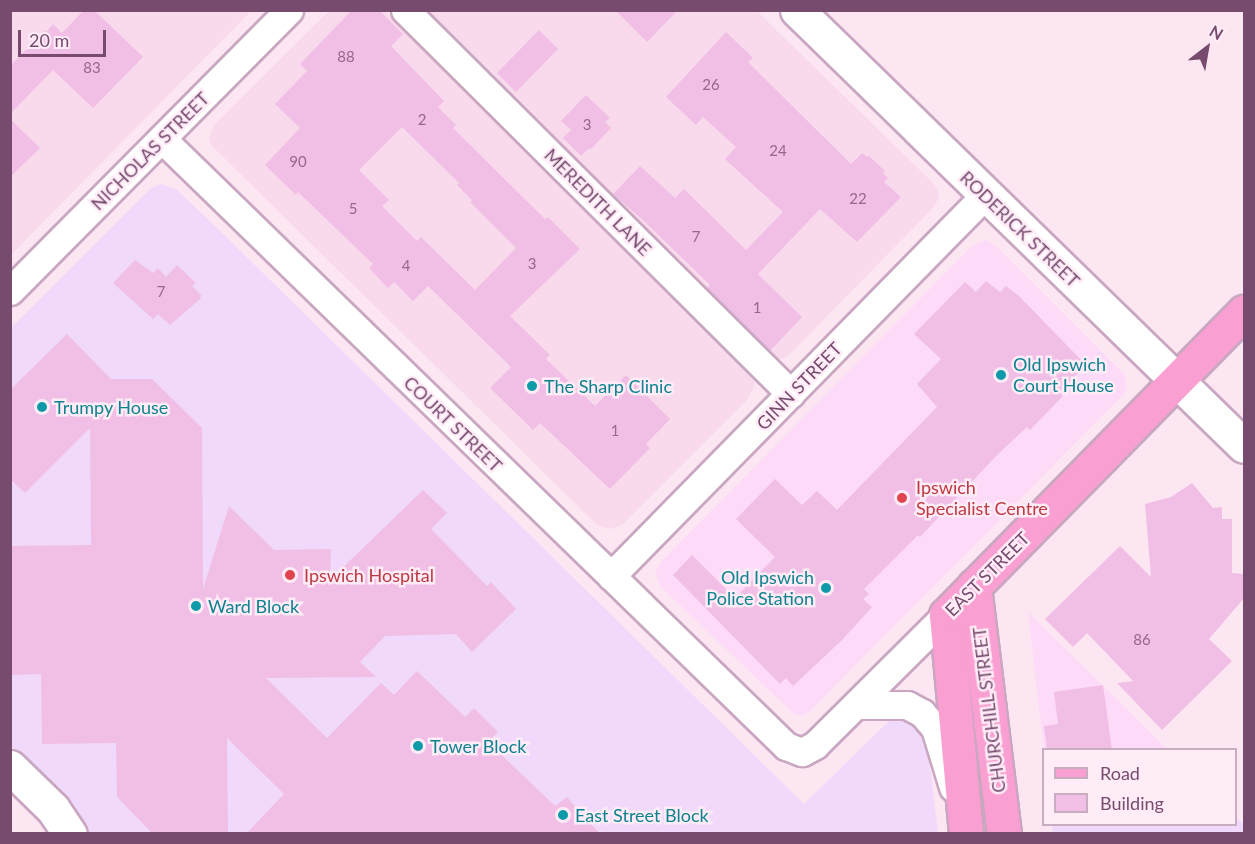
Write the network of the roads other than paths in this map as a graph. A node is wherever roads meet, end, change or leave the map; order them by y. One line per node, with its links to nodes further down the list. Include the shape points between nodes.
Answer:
1 (289, 10): 4 (street, NICHOLAS STREET)
2 (405, 10): 9 (street, MEREDITH LANE)
3 (797, 10): 5 (street, RODERICK STREET)
4 (162, 139): 6 (street, NICHOLAS STREET); 11 (street, COURT STREET)
5 (985, 195): 8 (street, RODERICK STREET); 9 (street, GINN STREET)
6 (10, 291)
7 (1245, 312): 8 (main road, EAST STREET)
8 (1178, 380): 10 (street, RODERICK STREET); 12 (main road, EAST STREET)
9 (791, 394): 11 (street, GINN STREET)
10 (1245, 446)
11 (611, 576): 15 (street, COURT STREET)
12 (974, 586): 13 (main road, EAST STREET); 19 (main road, CHURCHILL STREET)
13 (946, 615): 14 (street, EAST STREET); 17 (main road, CHURCHILL STREET)
14 (856, 705): 15 (street, EAST STREET, via 816,745 802,752 782,744); 17 (street, via 907,705 922,713 935,728)
15 (746, 708)
16 (10, 767): 18 (street, via 53,809)
17 (964, 820)
18 (70, 834)
19 (1004, 834)

